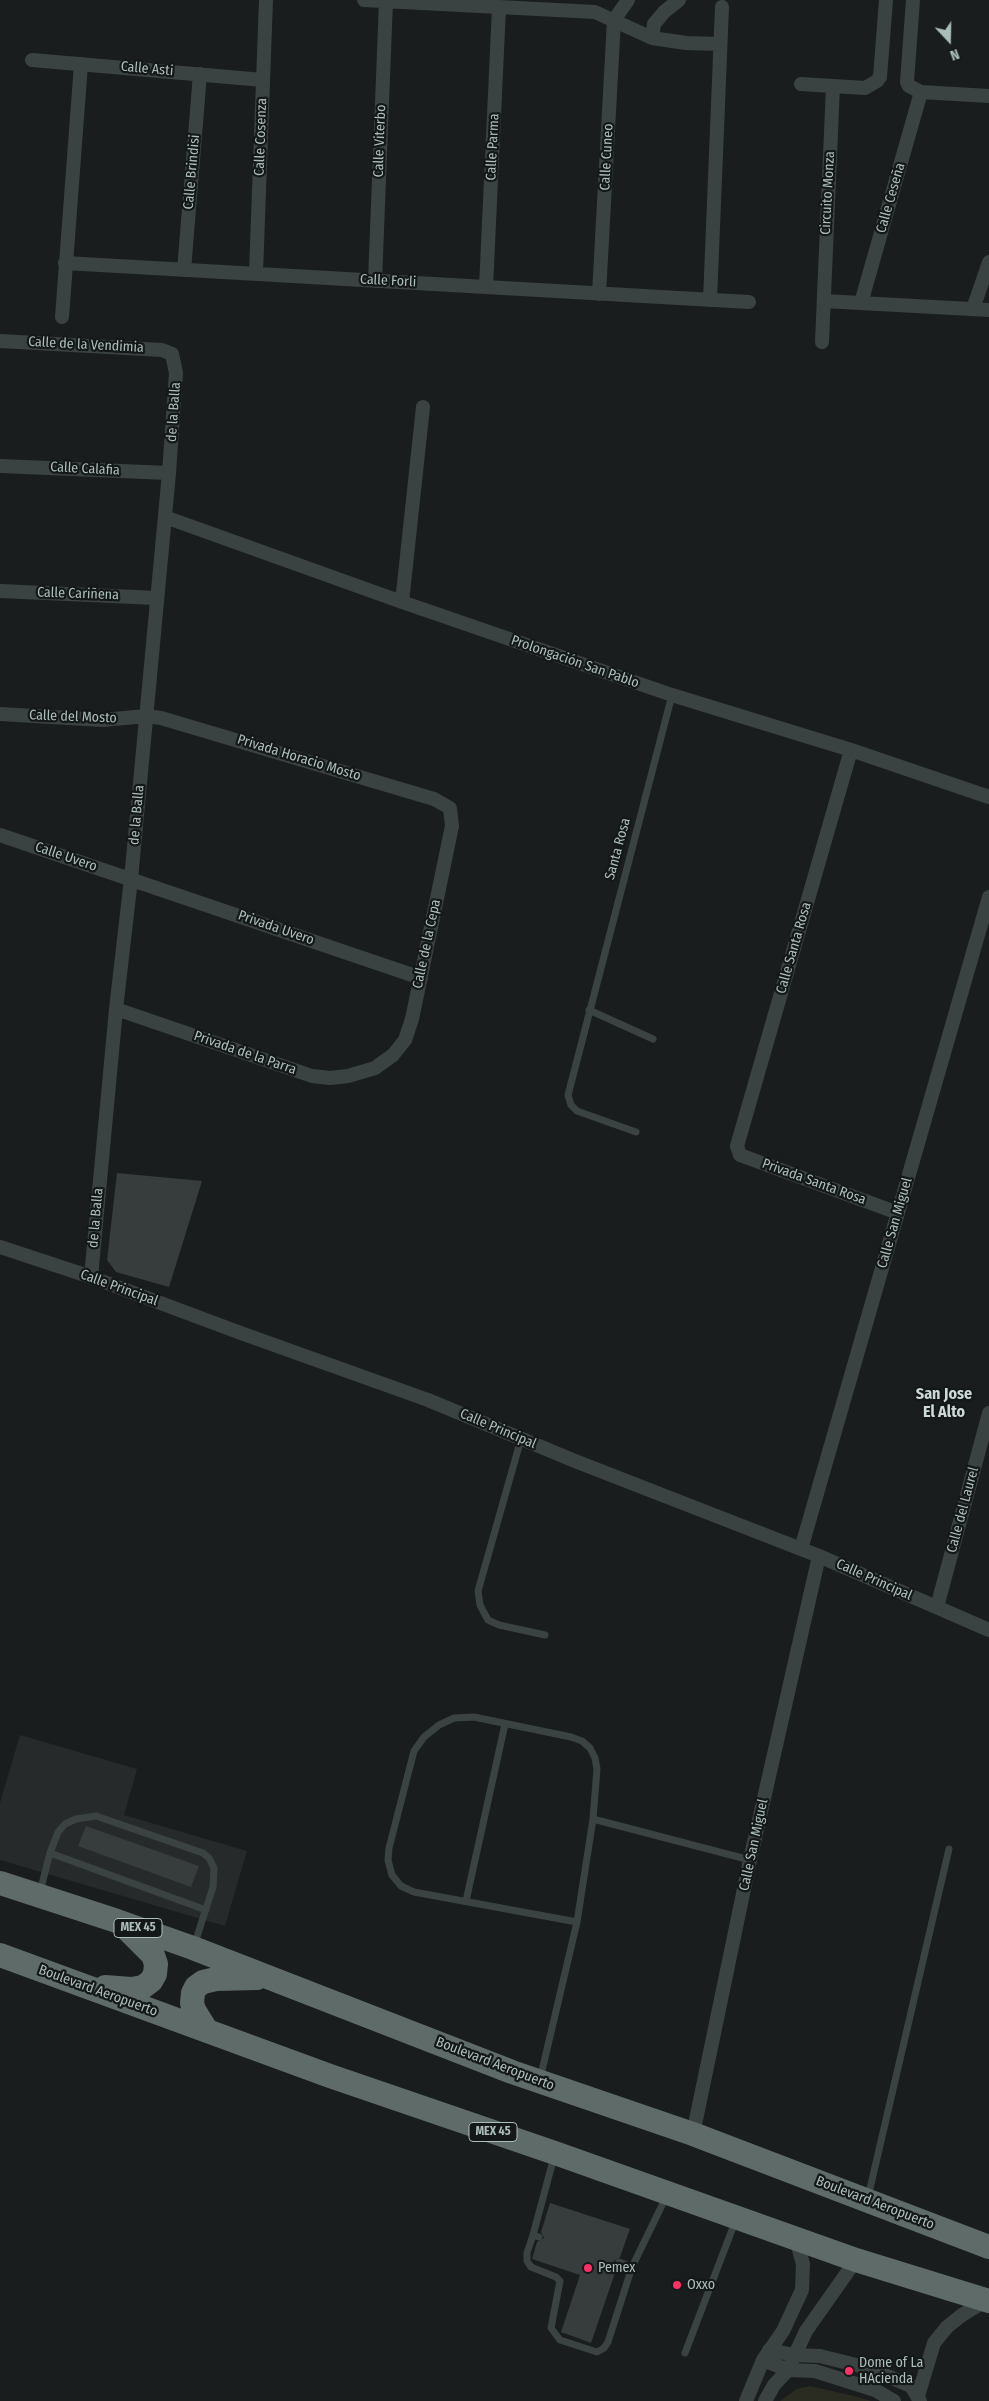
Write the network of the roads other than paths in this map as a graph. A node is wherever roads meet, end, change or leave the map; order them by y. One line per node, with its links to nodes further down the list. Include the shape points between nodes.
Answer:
1 (266, 0): 16 (street, Calle Cosenza)
2 (364, 0): 7 (street)
3 (628, 0): 10 (street)
4 (679, 0): 11 (street, via 654,24)
5 (886, 0): 18 (street, via 880,77 865,88)
6 (913, 0): 19 (street, via 907,82 912,90)
7 (386, 1): 9 (street); 25 (street, Calle Viterbo)
8 (722, 7): 12 (street)
9 (499, 8): 10 (street, via 595,12); 26 (street, Calle Parma)
10 (614, 20): 11 (street); 27 (street, Calle Cuneo)
11 (652, 38): 12 (street)
12 (720, 44): 28 (street)
13 (32, 60): 14 (street, Calle Asti)
14 (81, 64): 15 (street, Calle Asti); 22 (street)
15 (200, 74): 16 (street, Calle Asti); 23 (street, Calle Brindisi)
16 (263, 80): 24 (street, Calle Cosenza)
17 (801, 84): 18 (street)
18 (833, 86): 29 (street, Circuito Monza)
19 (921, 92): 20 (street); 31 (street, Calle Ceseña)
20 (989, 96)
21 (989, 262): 32 (street)
22 (65, 263): 23 (street, Calle Forli); 34 (street)
23 (184, 270): 24 (street, Calle Forli)
24 (256, 273): 25 (street, Calle Forli)
25 (374, 281): 26 (street, Calle Forli)
26 (486, 287): 27 (street, Calle Forli)
27 (600, 294): 28 (street, Calle Forli)
28 (710, 300): 30 (street, Calle Forli)
29 (824, 301): 31 (street); 36 (street, Circuito Monza)
30 (749, 302)
31 (861, 303): 32 (street)
32 (973, 309): 33 (street)
33 (989, 310)
34 (62, 317)
35 (0, 341): 37 (street, Calle de la Vendimia, via 156,349)
36 (822, 342)
37 (172, 354): 40 (street, de la Balla, via 176,385)
38 (423, 407): 44 (street)
39 (0, 466): 40 (street, Calle Calafia)
40 (169, 473): 41 (street, de la Balla)
41 (165, 517): 43 (street, de la Balla); 44 (street, Prolongación San Pablo)
42 (0, 591): 43 (street, Calle Cariñena)
43 (157, 598): 47 (street, de la Balla)
44 (402, 602): 45 (street, Prolongación San Pablo)
45 (672, 695): 48 (street, Prolongación San Pablo); 56 (lane, Santa Rosa)
46 (0, 714): 47 (street, Calle del Mosto, via 102,720)
47 (146, 716): 50 (street, Privada Horacio Mosto, via 204,729 434,799); 52 (street, de la Balla)
48 (851, 750): 49 (street, Prolongación San Pablo); 60 (street, Calle Santa Rosa)
49 (989, 797)
50 (450, 808): 54 (street, Calle de la Cepa, via 452,826)
51 (0, 835): 52 (street, Calle Uvero)
52 (131, 879): 54 (street, Privada Uvero); 55 (street, de la Balla)
53 (989, 897): 61 (street, Calle San Miguel)
54 (420, 978): 58 (street, Calle de la Cepa, via 404,1040 394,1055)
55 (116, 1009): 58 (street, Privada de la Parra, via 312,1076 348,1076); 63 (street, de la Balla)
56 (589, 1010): 57 (lane); 59 (lane, Santa Rosa, via 568,1095 571,1105 577,1111)
57 (654, 1039)
58 (375, 1068)
59 (636, 1132)
60 (737, 1146): 61 (street, Privada Santa Rosa, via 740,1155)
61 (898, 1213): 66 (street, Calle San Miguel)
62 (0, 1247): 63 (street, Calle Principal)
63 (91, 1277): 65 (street, Calle Principal, via 376,1380)
64 (989, 1413): 68 (street, Calle del Laurel)
65 (521, 1439): 66 (street, Calle Principal); 70 (lane, via 478,1591 488,1620)
66 (801, 1549): 67 (street, Calle Principal)
67 (819, 1556): 68 (street, Calle Principal); 75 (street, Calle San Miguel)
68 (937, 1607): 69 (street, Calle Principal)
69 (989, 1630)
70 (545, 1635)
71 (505, 1724): 72 (lane, via 570,1737 590,1748 597,1769); 78 (lane); 78 (lane, via 454,1718 424,1737 414,1751 389,1848 392,1875 401,1886 414,1892)
72 (593, 1819): 75 (lane); 81 (lane)
73 (950, 1849): 91 (lane)
74 (50, 1852): 77 (lane); 79 (lane); 79 (lane, via 65,1824 96,1816 203,1854 214,1868 215,1878)
75 (750, 1860): 88 (street, Calle San Miguel)
76 (0, 1883): 77 (highway, Boulevard Aeropuerto / MEX 45)
77 (39, 1896): 80 (highway, Boulevard Aeropuerto / MEX 45)
78 (466, 1901): 81 (lane)
79 (206, 1910): 82 (lane)
80 (117, 1921): 82 (highway, Boulevard Aeropuerto / MEX 45); 85 (highway, via 153,1955 156,1964 151,1981 143,1987 131,1989)
81 (577, 1922): 87 (lane)
82 (193, 1948): 84 (highway, Boulevard Aeropuerto / MEX 45)
83 (0, 1955): 85 (highway, Boulevard Aeropuerto / MEX 45)
84 (274, 1978): 86 (highway, via 216,1979 196,1987 192,2003); 87 (highway, Boulevard Aeropuerto / MEX 45)
85 (69, 1981): 86 (highway, Boulevard Aeropuerto / MEX 45)
86 (207, 2031): 89 (highway, Boulevard Aeropuerto / MEX 45)
87 (540, 2082): 88 (highway, Boulevard Aeropuerto / MEX 45)
88 (693, 2134): 91 (highway, Boulevard Aeropuerto / MEX 45)
89 (555, 2153): 90 (highway, Boulevard Aeropuerto / MEX 45); 97 (lane, via 527,2261 531,2267 560,2281 551,2328 560,2340 597,2352 604,2348)
90 (668, 2193): 92 (highway, Boulevard Aeropuerto / MEX 45); 97 (lane)
91 (868, 2200): 94 (highway, Boulevard Aeropuerto / MEX 45)
92 (736, 2216): 93 (highway, Boulevard Aeropuerto / MEX 45); 99 (lane)
93 (796, 2239): 95 (highway, Boulevard Aeropuerto / MEX 45); 100 (street, via 803,2264 802,2290 793,2312)
94 (989, 2247)
95 (856, 2260): 98 (highway, Boulevard Aeropuerto / MEX 45); 101 (street, via 813,2320)
96 (619, 2262): 97 (lane)
97 (632, 2267)
98 (988, 2301): 103 (street, via 954,2321 934,2343)
99 (685, 2352)
100 (766, 2355): 101 (street); 102 (street); 104 (street)
101 (794, 2355): 102 (street); 103 (street, via 820,2356 868,2368 910,2386)
102 (788, 2370): 105 (street); 106 (street, via 815,2370 875,2390)
103 (916, 2399)
104 (746, 2401)
105 (765, 2401)
106 (894, 2401)

